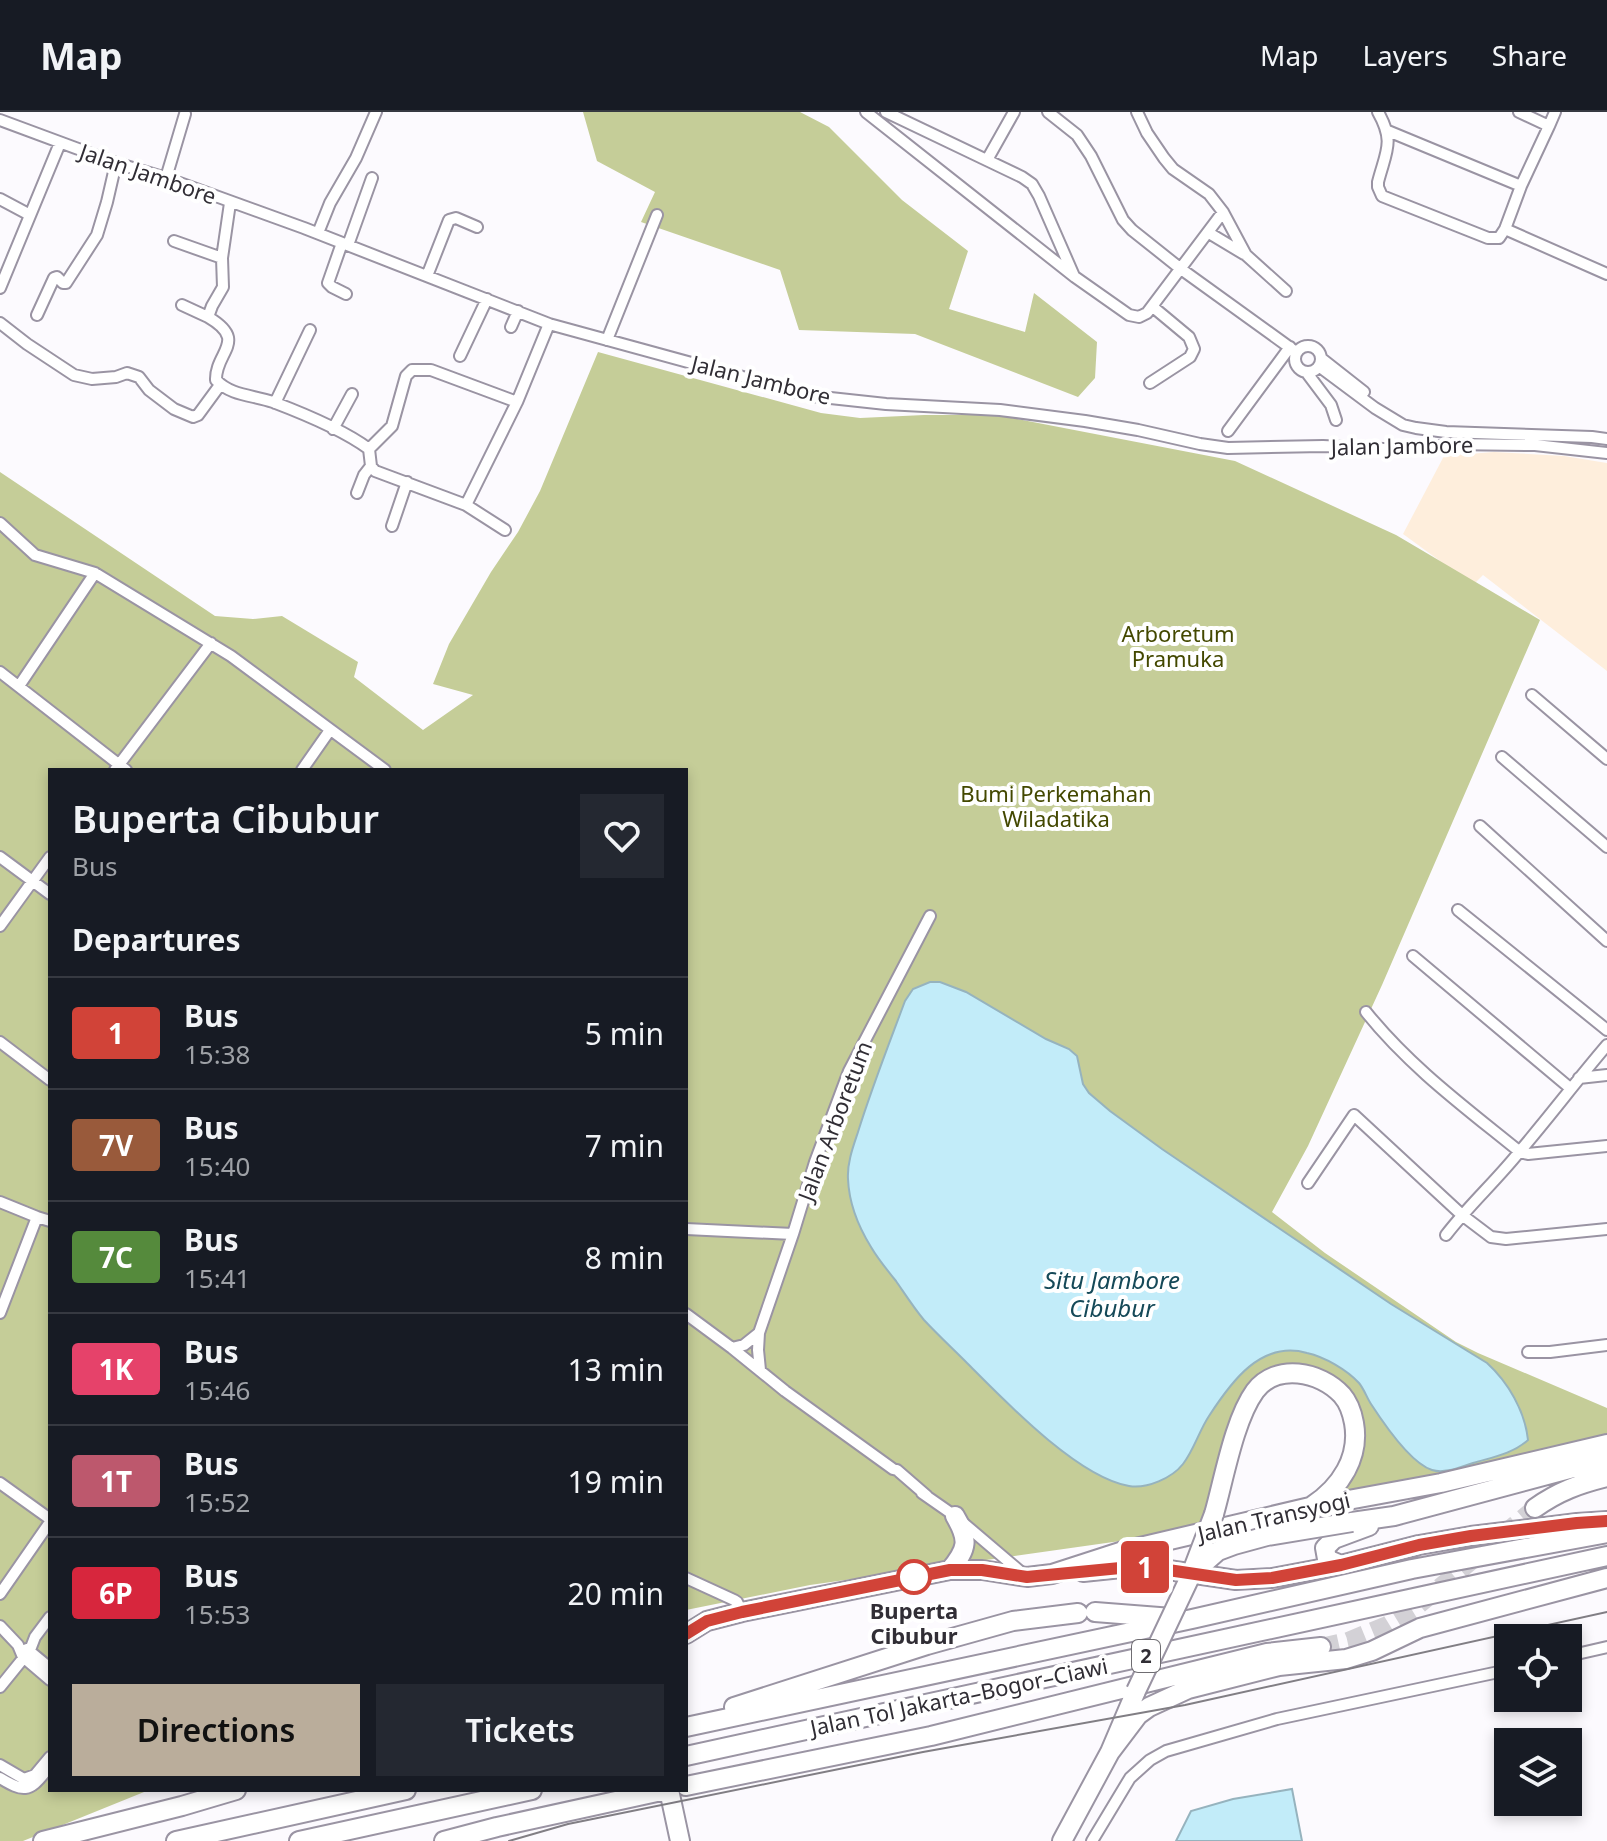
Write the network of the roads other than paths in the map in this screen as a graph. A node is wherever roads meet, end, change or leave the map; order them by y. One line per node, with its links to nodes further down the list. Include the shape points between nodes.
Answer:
1 (376, 112): 27 (street)
2 (866, 112): 36 (street)
3 (886, 112): 15 (street)
4 (1014, 112): 15 (street)
5 (1048, 112): 33 (street, via 1077,135 1123,220)
6 (1137, 112): 22 (street, via 1168,164 1209,194)
7 (1378, 112): 13 (street)
8 (1519, 112): 12 (street)
9 (1555, 112): 12 (street)
10 (185, 114): 17 (street)
11 (0, 120): 14 (street, Jalan Jambore)
12 (1549, 126): 19 (street)
13 (1388, 131): 19 (street); 26 (street, via 1378,182 1382,196 1488,238 1498,239)
14 (60, 143): 16 (street, Jalan Jambore); 23 (street)
15 (987, 160): 36 (street, via 1032,184)
16 (116, 163): 17 (street, Jalan Jambore); 44 (street, via 94,240 66,283 54,278)
17 (166, 178): 21 (street, Jalan Jambore)
18 (372, 178): 30 (street)
19 (1521, 186): 26 (street)
20 (0, 199): 23 (street)
21 (230, 203): 27 (street, Jalan Jambore); 32 (street)
22 (1223, 212): 28 (street); 31 (street)
23 (30, 215): 37 (street)
24 (657, 215): 50 (street)
25 (477, 227): 35 (street, via 449,220)
26 (1505, 229): 34 (street)
27 (318, 233): 30 (street, Jalan Jambore)
28 (1209, 233): 31 (street); 33 (street)
29 (174, 241): 32 (street)
30 (345, 244): 35 (street, Jalan Jambore); 39 (street, via 328,283)
31 (1246, 255): 38 (street)
32 (222, 258): 45 (street, via 223,287)
33 (1181, 269): 42 (street); 51 (street)
34 (1607, 274)
35 (427, 276): 40 (street, Jalan Jambore)
36 (1075, 277): 42 (street, via 1129,315 1142,316)
37 (0, 288)
38 (1286, 291)
39 (346, 294)
40 (487, 299): 43 (street, Jalan Jambore); 52 (street)
41 (182, 305): 45 (street)
42 (1153, 307): 55 (street, via 1189,337 1194,349)
43 (518, 311): 47 (street, Jalan Jambore); 48 (street)
44 (37, 315)
45 (208, 317): 56 (street, via 228,339 215,376)
46 (0, 323): 56 (street, via 74,375 139,377 174,409 193,417)
47 (549, 324): 50 (street, Jalan Jambore); 58 (street)
48 (511, 327)
49 (310, 330): 59 (street)
50 (607, 340): 66 (street, Jalan Jambore, via 812,396 1000,410 1216,447 1403,450 1447,444 1535,445)
51 (1293, 349): 53 (street, via 1312,345 1319,350); 54 (street, via 1296,365); 62 (street)
52 (460, 356)
53 (1321, 363): 54 (street); 63 (street, via 1396,416 1417,423); 64 (street, via 1403,425 1446,432)
54 (1307, 373): 60 (street)
55 (1150, 383)
56 (220, 385): 59 (street)
57 (352, 394): 61 (street)
58 (517, 402): 65 (street, via 431,370 412,370 392,426); 70 (street)
59 (275, 403): 61 (street)
60 (1336, 420)
61 (333, 429): 65 (street)
62 (1228, 431)
63 (1607, 433)
64 (1607, 439)
65 (369, 449): 67 (street)
66 (1607, 453)
67 (371, 466): 68 (street); 69 (street)
68 (407, 482): 70 (street); 72 (street)
69 (357, 493)
70 (466, 505): 73 (street)
71 (0, 523): 74 (street, via 35,555)
72 (392, 526)
73 (505, 530)
74 (95, 573): 75 (street); 77 (street)
75 (211, 643): 79 (street); 82 (street)
76 (0, 672): 77 (street)
77 (19, 686): 82 (street)
78 (1532, 695): 81 (street)
79 (330, 730): 83 (street); 84 (street)
80 (1502, 757): 86 (street)
81 (1607, 759)
82 (120, 768)
83 (303, 768)
84 (382, 768)
85 (1480, 826): 94 (street)
86 (1607, 847)
87 (0, 857): 89 (street)
88 (48, 860): 89 (street)
89 (32, 880): 90 (street); 93 (street)
90 (48, 892)
91 (1458, 910): 97 (street)
92 (930, 916): 113 (street, Jalan Arboretum, via 849,1071)
93 (0, 926)
94 (1607, 941)
95 (1413, 956): 103 (street)
96 (1366, 1012): 105 (street, via 1423,1073)
97 (1607, 1030)
98 (0, 1042): 101 (street)
99 (1607, 1045): 102 (street)
100 (1607, 1075): 102 (street)
101 (48, 1078)
102 (1579, 1078): 103 (street)
103 (1570, 1088): 105 (street)
104 (1607, 1146): 105 (street)
105 (1520, 1152): 108 (street)
106 (1308, 1183): 108 (street, via 1354,1115)
107 (0, 1202): 109 (street)
108 (1462, 1215): 112 (street, via 1491,1237 1506,1239); 114 (street)
109 (37, 1217): 110 (street); 115 (street)
110 (48, 1220)
111 (688, 1229): 113 (street)
112 (1607, 1229)
113 (793, 1234): 117 (street, Jalan Arboretum)
114 (1446, 1235)
115 (0, 1313)
116 (688, 1315): 119 (street)
117 (759, 1333): 119 (street); 121 (street, Jalan Arboretum)
118 (1607, 1345): 120 (street)
119 (732, 1348): 121 (street)
120 (1528, 1352)
121 (760, 1370): 126 (street)
122 (1604, 1457): 124 (highway, Jalan Transyogi); 125 (highway); 127 (highway, Jalan Transyogi)
123 (0, 1483): 129 (street)
124 (1310, 1507): 135 (highway, Jalan Transyogi, via 1123,1551); 137 (highway, bridge, via 1349,1466 1355,1443 1353,1417 1334,1387 1311,1376 1275,1375 1255,1392 1240,1418)
125 (1535, 1508)
126 (955, 1516): 134 (highway, via 966,1542); 136 (street)
127 (1394, 1516): 133 (highway, via 1327,1544 1327,1559); 137 (highway, Jalan Transyogi, bridge, via 1234,1545 1218,1551)
128 (1607, 1521): 133 (highway, via 1471,1536)
129 (48, 1524)
130 (48, 1526): 140 (street)
131 (1607, 1533): 142 (highway, Jalan Tol Jakarta–Bogor–Ciawi / 2, via 1412,1569)
132 (1607, 1556): 159 (highway, Jalan Tol Jakarta–Bogor–Ciawi / 2)
133 (1341, 1565): 135 (highway, via 1236,1580 1141,1566)
134 (950, 1570): 136 (highway, Jalan Transyogi); 141 (highway, Jalan Transyogi)
135 (1052, 1574): 136 (highway, Jalan Transyogi)
136 (1027, 1577)
137 (1190, 1577): 158 (highway, bridge)
138 (1607, 1578): 158 (highway, via 1420,1628 1346,1659 1279,1666 1188,1689 1138,1715)
139 (688, 1579): 141 (street, via 734,1600)
140 (0, 1594)
141 (742, 1612): 144 (highway, Jalan Transyogi)
142 (1192, 1619): 156 (highway, via 1086,1612 1013,1621); 157 (highway, Jalan Tol Jakarta–Bogor–Ciawi / 2)
143 (48, 1620): 151 (street)
144 (707, 1621): 145 (street); 147 (highway, Jalan Transyogi)
145 (688, 1625)
146 (0, 1626): 151 (street)
147 (688, 1633)
148 (1321, 1647): 164 (highway, via 1267,1653 931,1736)
149 (1607, 1647): 150 (street)
150 (1582, 1653)
151 (26, 1654): 152 (street); 154 (street); 155 (street)
152 (48, 1667)
153 (1494, 1673): 176 (street, via 1277,1719 1166,1751 1130,1778)
154 (48, 1678)
155 (2, 1681)
156 (688, 1724)
157 (688, 1725)
158 (1110, 1752): 175 (highway)
159 (688, 1756)
160 (48, 1759): 161 (street, via 24,1779)
161 (0, 1765)
162 (48, 1768): 163 (street, via 30,1787 18,1788)
163 (0, 1778)
164 (688, 1786)
165 (229, 1792): 170 (highway)
166 (397, 1792): 171 (highway)
167 (523, 1792): 172 (highway)
168 (659, 1792): 173 (highway)
169 (668, 1792): 174 (highway)
170 (43, 1841)
171 (176, 1841)
172 (299, 1841)
173 (444, 1841)
174 (680, 1841)
175 (1062, 1841)
176 (1092, 1841)

